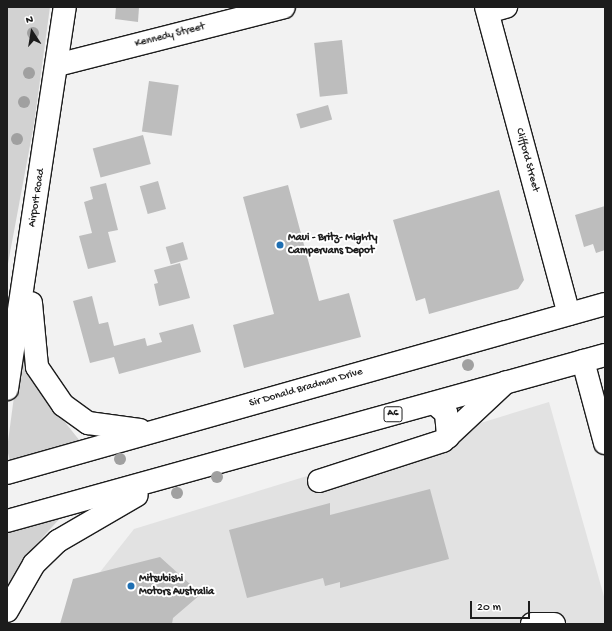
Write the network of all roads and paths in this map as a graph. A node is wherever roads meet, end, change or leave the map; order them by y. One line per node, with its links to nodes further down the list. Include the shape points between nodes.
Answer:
1 (65, 7): 4 (main road, Airport Road)
2 (284, 7): 4 (main road, Kennedy Street)
3 (493, 9): 7 (main road, Clifford Street)
4 (57, 65): 5 (main road, Airport Road)
5 (29, 248): 11 (main road, Airport Road); 13 (main road, via 32,334 37,367 47,385 63,405 88,423 117,429)
6 (605, 304): 7 (main road, Sir Donald Bradman Drive)
7 (569, 314): 13 (main road, Sir Donald Bradman Drive)
8 (605, 355): 9 (main road, A6)
9 (583, 361): 10 (main road, A6); 15 (main road)
10 (506, 382): 12 (main road, A6); 14 (main road)
11 (7, 389)
12 (434, 403): 14 (main road, via 446,413); 16 (main road, A6)
13 (155, 431): 17 (main road, Sir Donald Bradman Drive)
14 (448, 437): 18 (main road, via 427,448)
15 (605, 443)
16 (203, 467): 19 (main road, A6); 20 (main road, via 139,494 58,541 34,564)
17 (7, 473)
18 (319, 481)
19 (7, 521)
20 (7, 611)
21 (532, 624): 22 (main road)
22 (554, 624)

